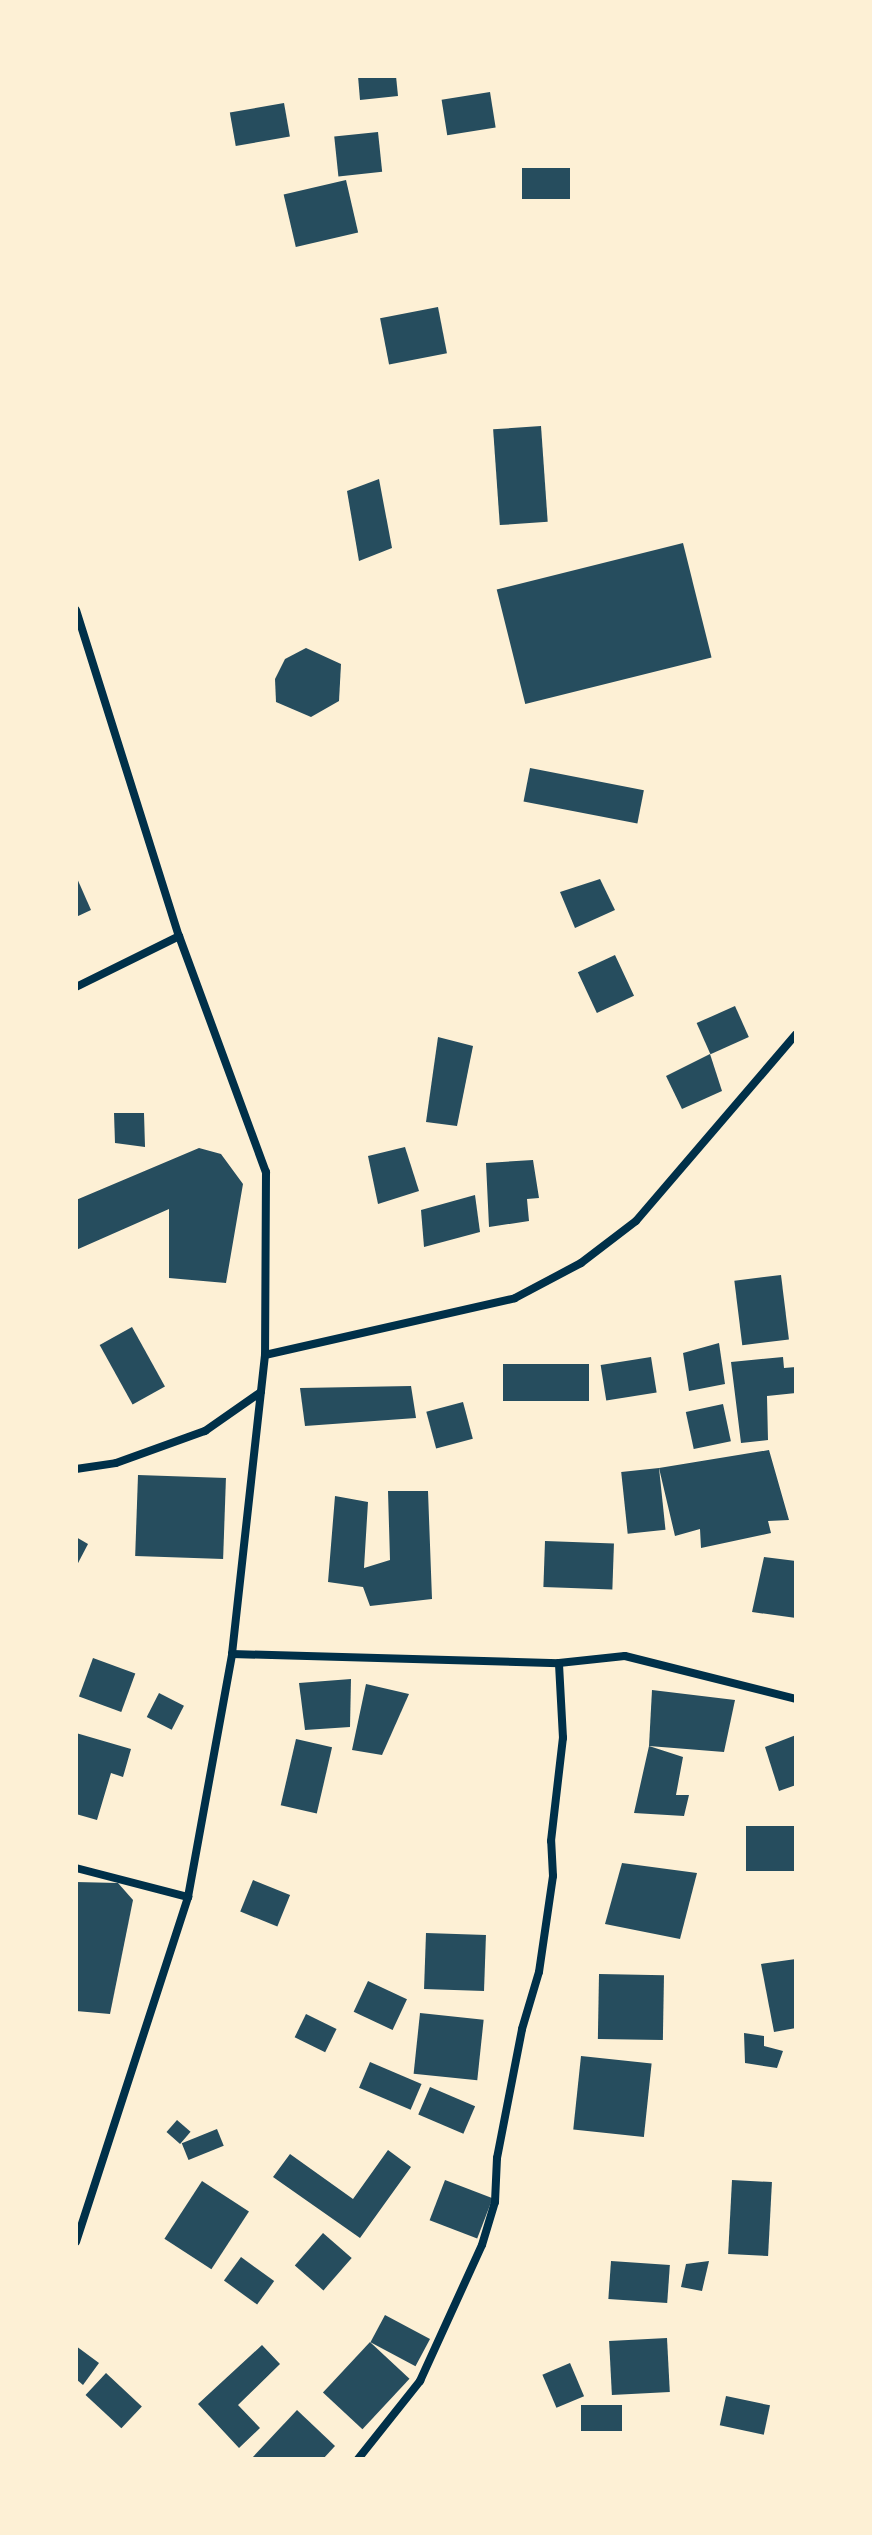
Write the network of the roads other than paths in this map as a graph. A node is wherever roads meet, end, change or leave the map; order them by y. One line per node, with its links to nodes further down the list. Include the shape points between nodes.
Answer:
1 (76, 610): 2 (street)
2 (179, 936): 3 (street); 5 (street, via 266,1172)
3 (76, 987)
4 (796, 1034): 5 (street, via 636,1221 581,1263 515,1298)
5 (265, 1355): 6 (street)
6 (261, 1392): 7 (street, via 205,1431 116,1463); 8 (street)
7 (76, 1469)
8 (232, 1654): 9 (street); 12 (street)
9 (559, 1663): 10 (street, via 625,1656); 14 (street, via 563,1738 551,1841 553,1876 539,1972 497,2158 495,2202 482,2245 420,2381)
10 (796, 1699)
11 (76, 1868): 12 (street)
12 (188, 1897): 13 (street)
13 (76, 2242)
14 (358, 2459)

